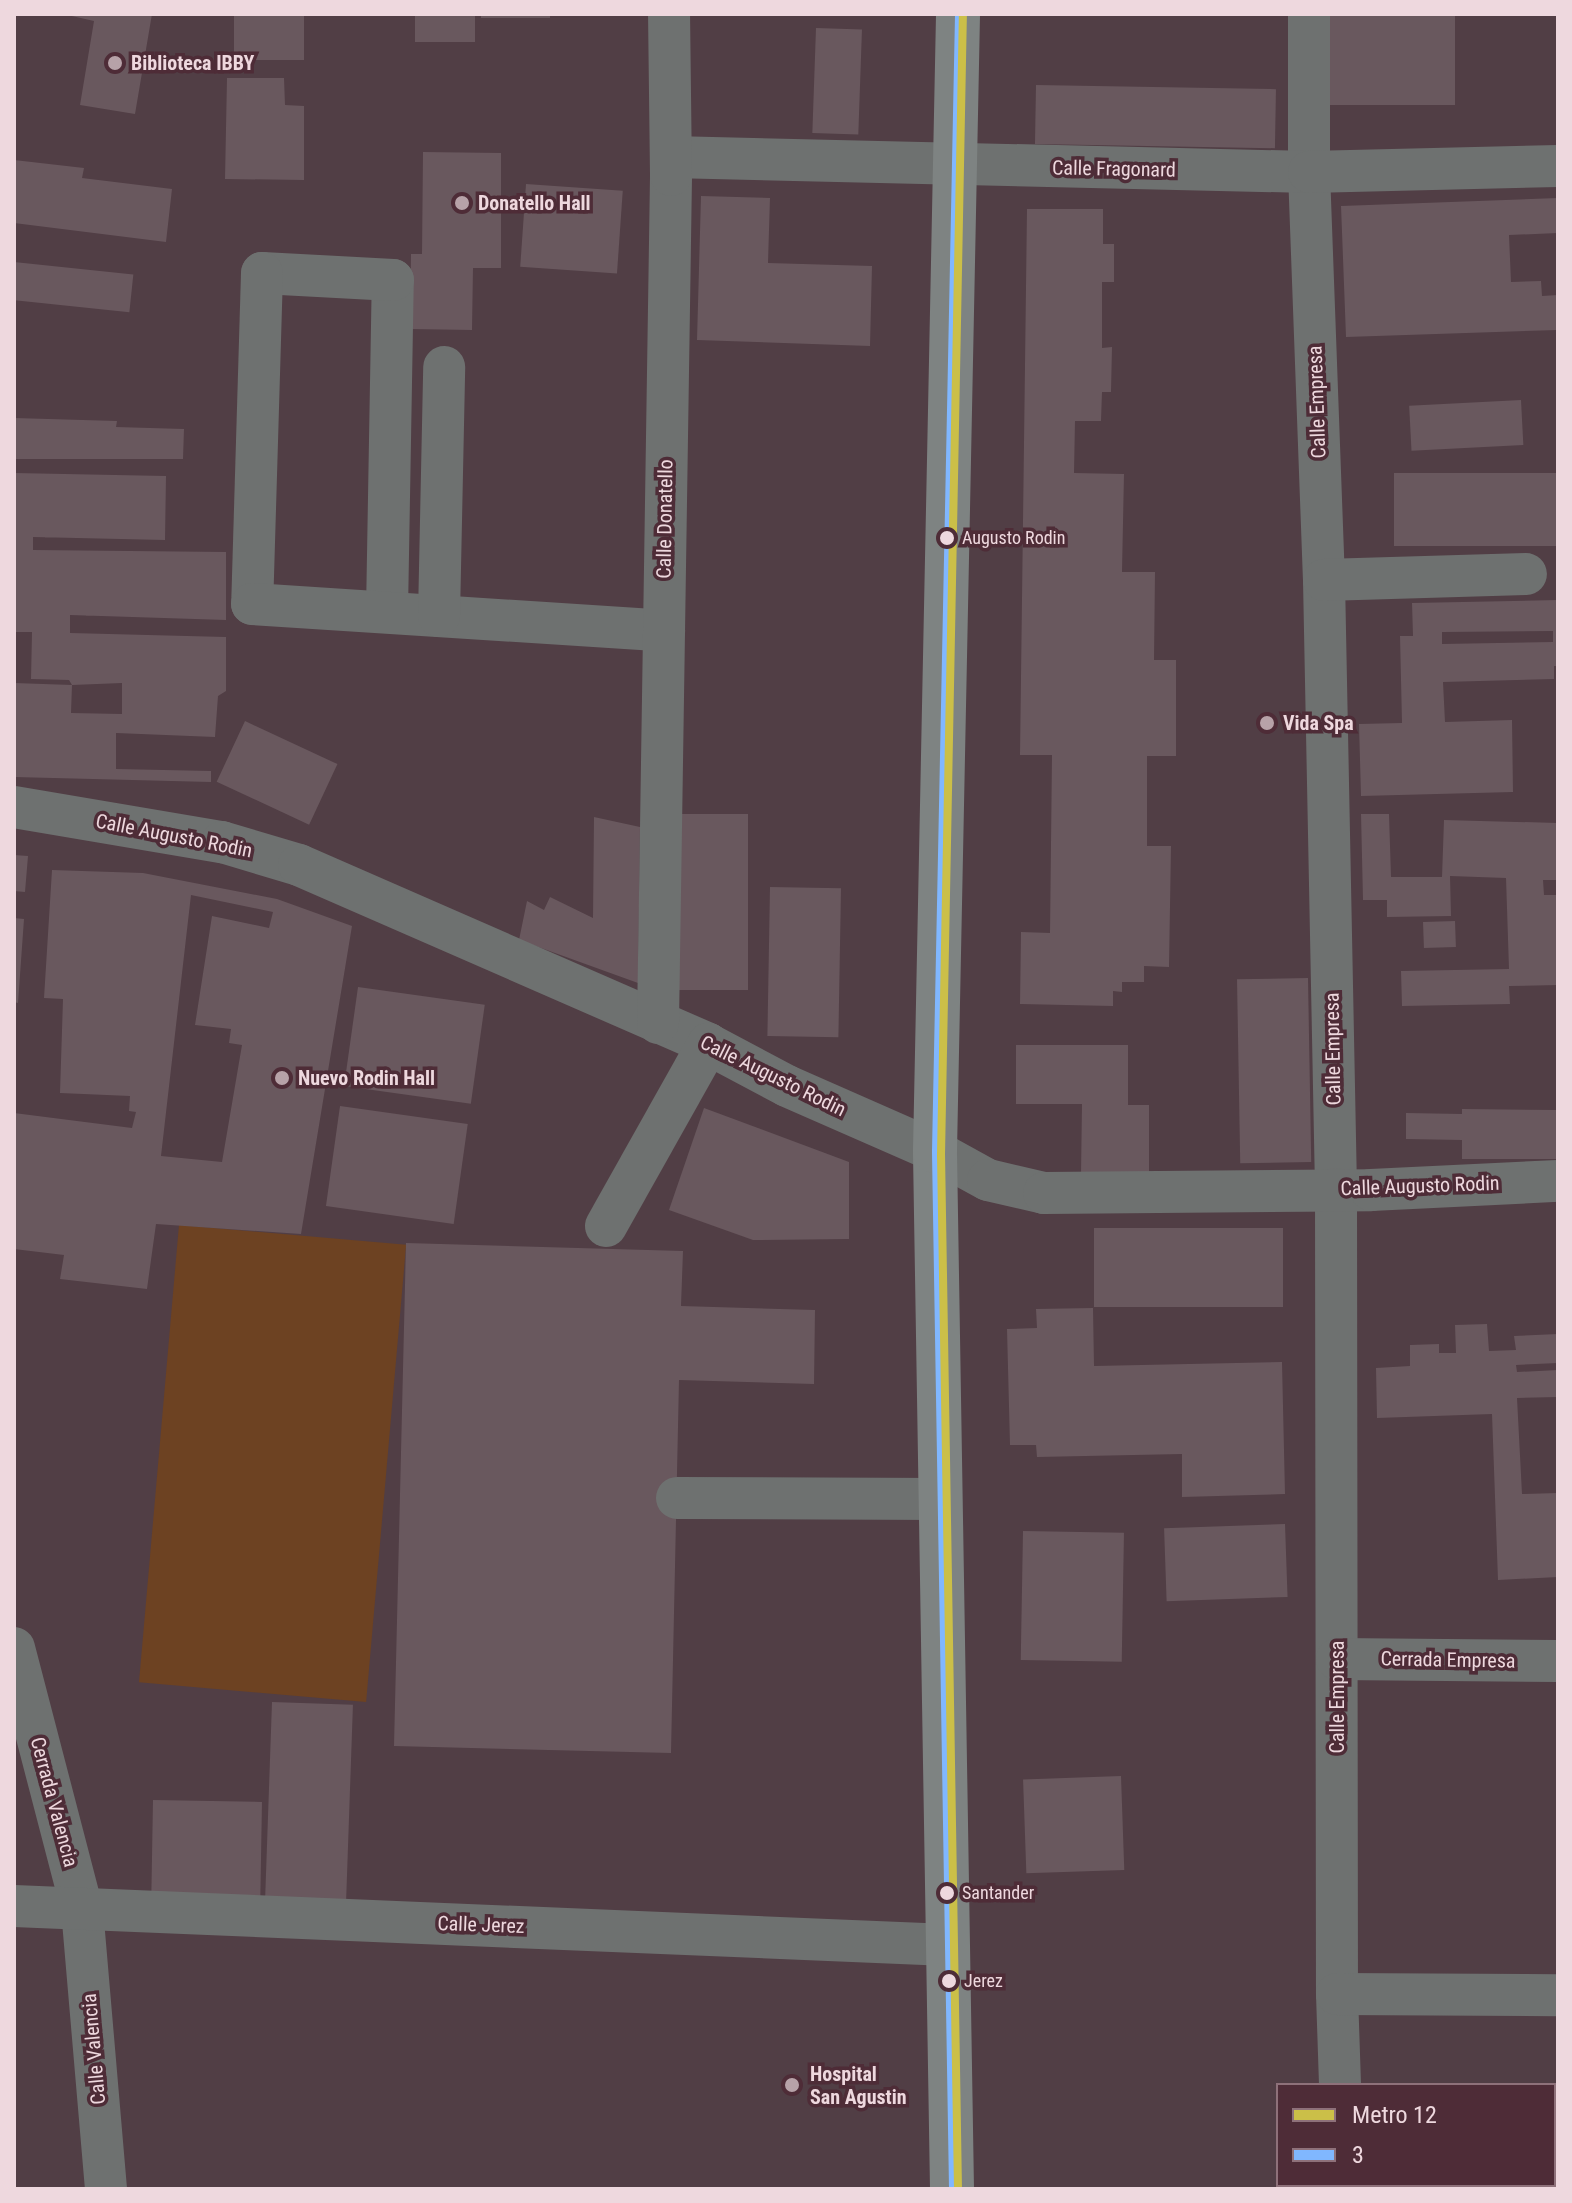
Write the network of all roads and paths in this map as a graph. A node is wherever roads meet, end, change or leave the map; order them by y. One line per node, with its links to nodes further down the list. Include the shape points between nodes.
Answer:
1 (669, 14): 4 (street, Calle Donatello)
2 (958, 14): 5 (main road)
3 (1309, 14): 7 (street, Calle Empresa)
4 (671, 157): 5 (street, Calle Fragonard); 13 (street, Calle Donatello)
5 (955, 166): 7 (street, Calle Fragonard); 17 (main road)
6 (1558, 166): 7 (street, Calle Fragonard)
7 (1309, 172): 10 (street, Calle Empresa)
8 (444, 367): 12 (street)
9 (1526, 574): 10 (street)
10 (1324, 580): 19 (street, Calle Empresa)
11 (387, 612): 11 (street, via 252,604 262,273 393,280); 12 (street)
12 (439, 616): 13 (street)
13 (664, 631): 15 (street, Calle Donatello)
14 (14, 807): 15 (street, Calle Augusto Rodin, via 222,842 299,865)
15 (658, 1023): 16 (street, Calle Augusto Rodin)
16 (708, 1044): 17 (street, Calle Augusto Rodin, via 787,1086); 20 (street)
17 (935, 1151): 19 (street, Calle Augusto Rodin, via 988,1180 1044,1193); 22 (main road)
18 (1558, 1181): 19 (street, Calle Augusto Rodin)
19 (1336, 1189): 24 (street, Calle Empresa)
20 (606, 1226)
21 (677, 1498): 22 (street)
22 (941, 1499): 28 (main road)
23 (14, 1648): 27 (street, Cerrada Valencia)
24 (1337, 1659): 25 (street, Cerrada Empresa); 29 (street, Calle Empresa)
25 (1558, 1661)
26 (14, 1906): 27 (street, Calle Jerez)
27 (82, 1909): 28 (street, Calle Jerez); 32 (street, Calle Valencia)
28 (948, 1945): 33 (main road)
29 (1337, 1994): 30 (street); 31 (street, Calle Empresa)
30 (1558, 1995)
31 (1340, 2083)
32 (106, 2189)
33 (952, 2189)

